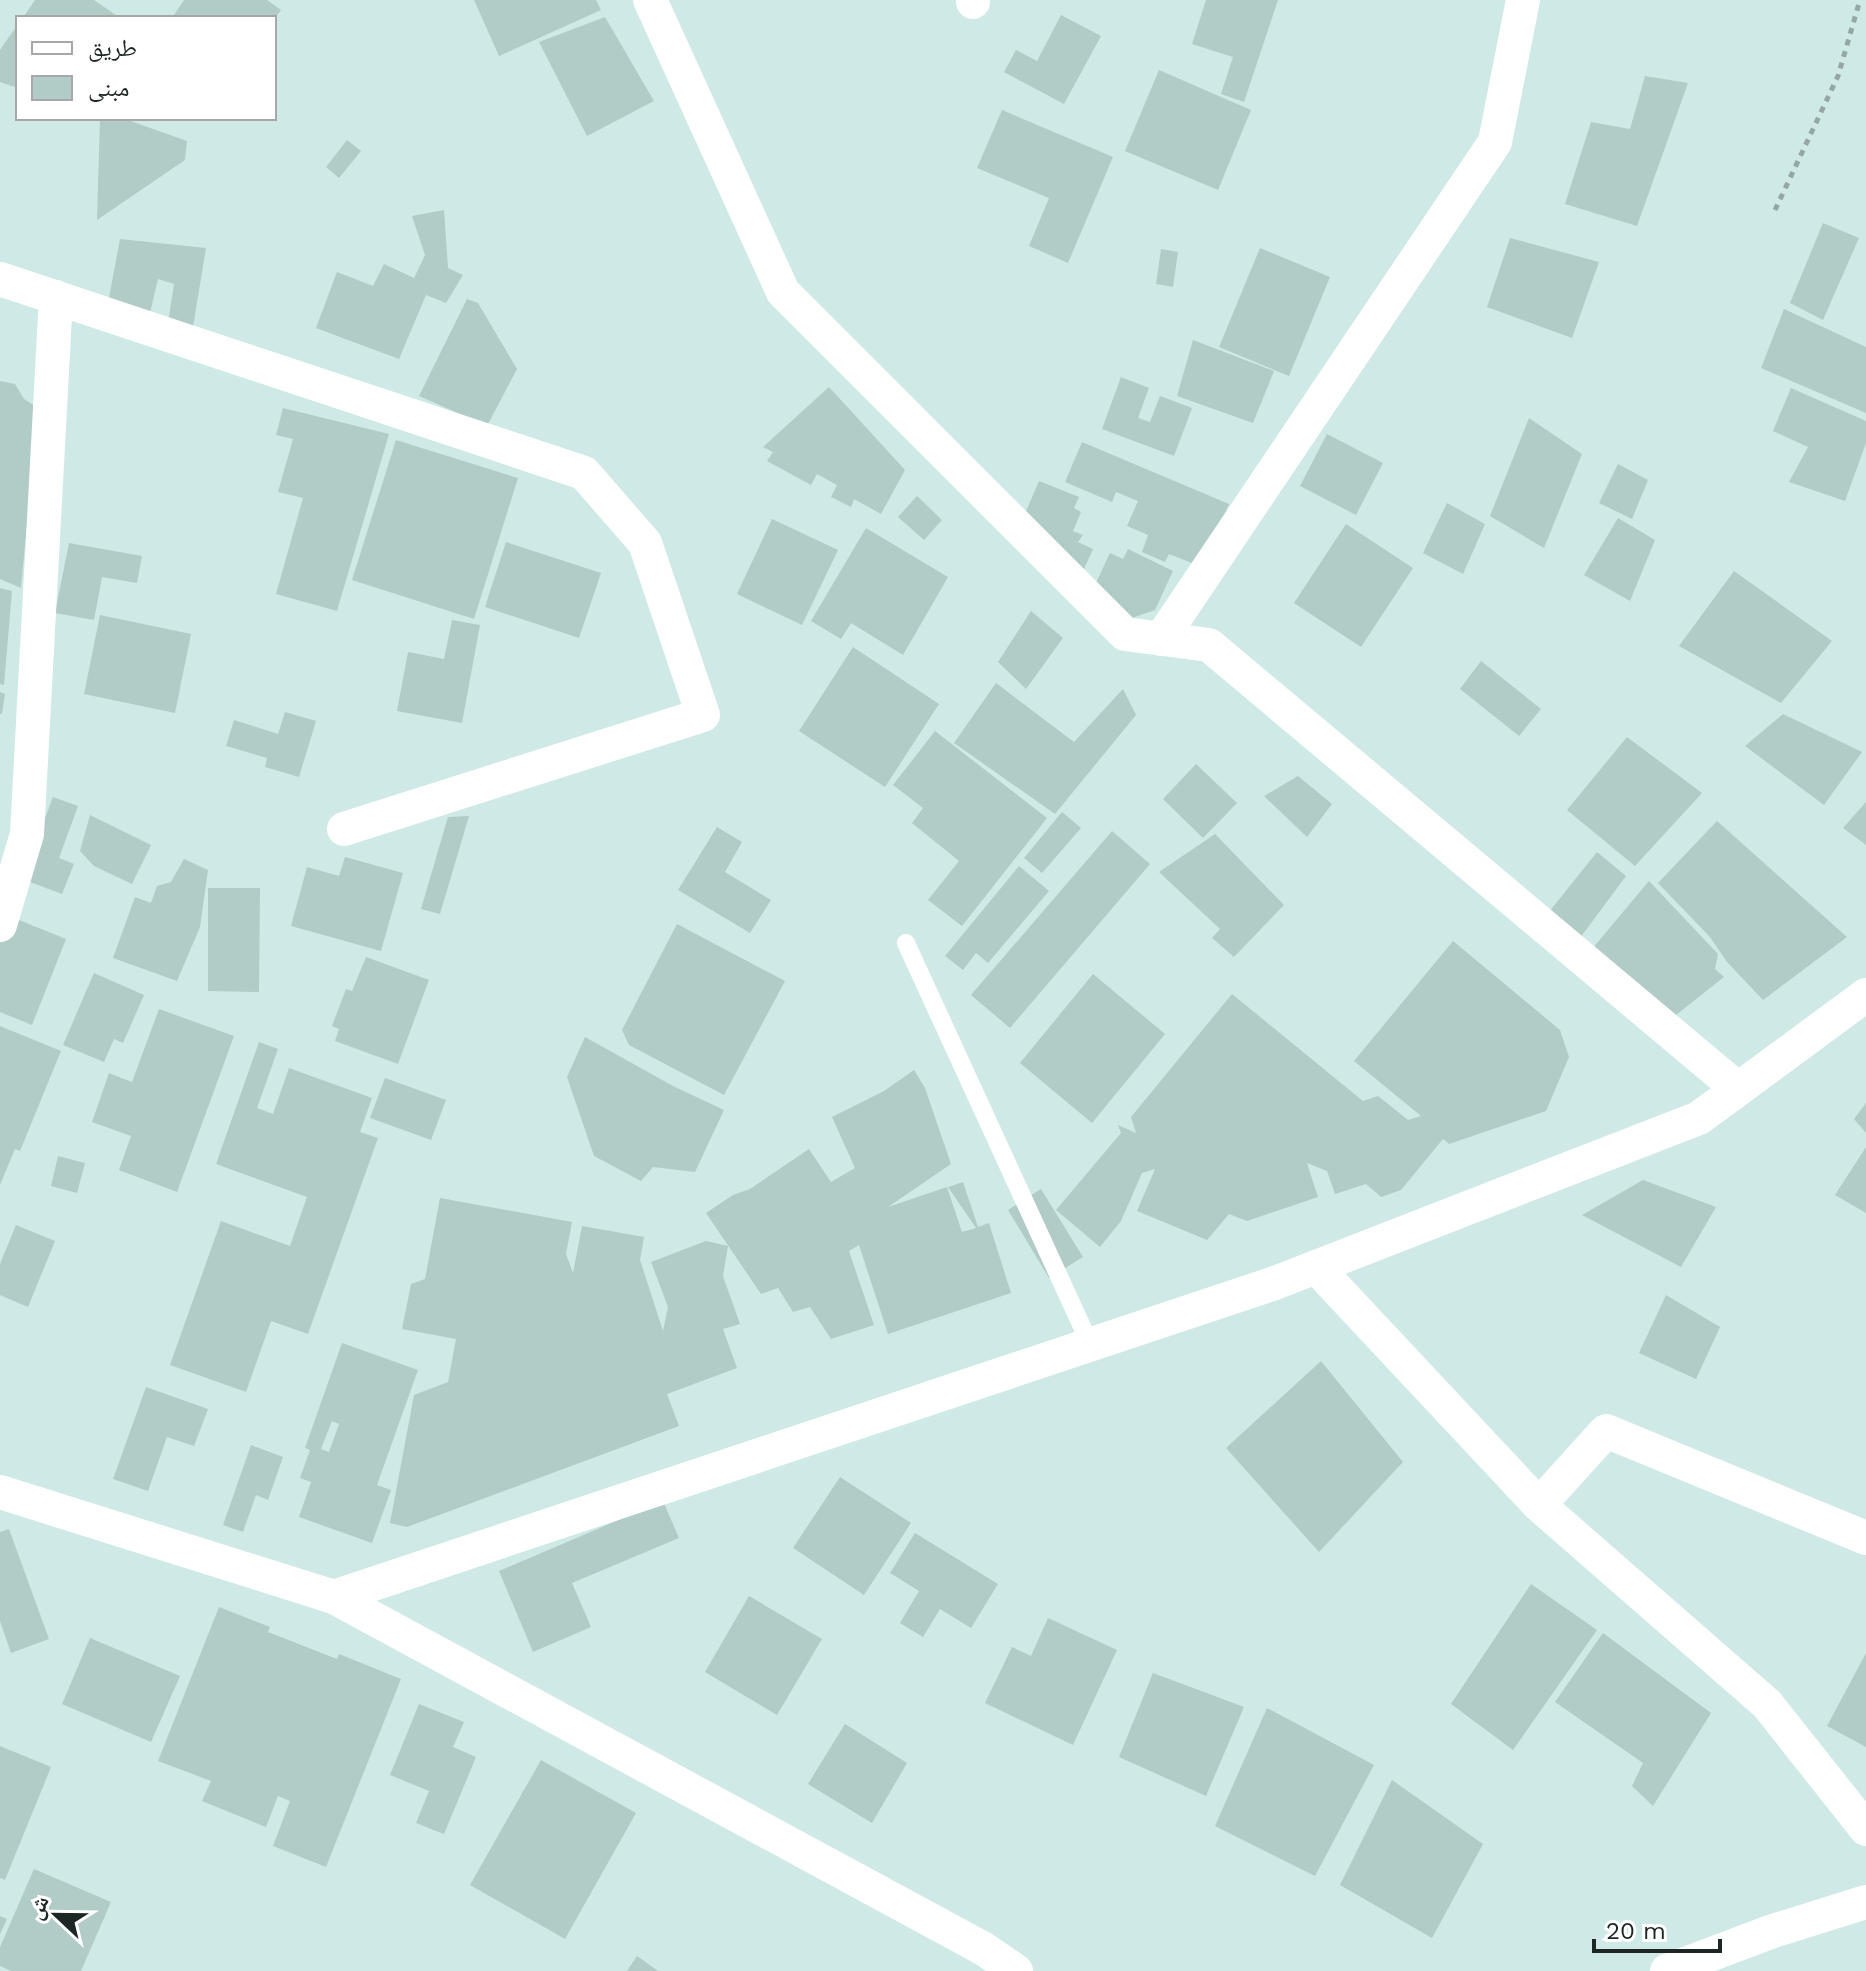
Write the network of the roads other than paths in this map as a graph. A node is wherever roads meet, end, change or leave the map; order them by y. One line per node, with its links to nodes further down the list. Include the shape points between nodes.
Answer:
1 (650, 0): 5 (street, via 783,292 1125,634)
2 (1523, 0): 5 (street, via 1495,142)
3 (0, 279): 4 (street)
4 (56, 297): 6 (street, via 584,473 645,543 703,715); 7 (street, via 27,834)
5 (1161, 639): 10 (street, via 1209,645)
6 (344, 829)
7 (0, 925)
8 (906, 943): 12 (lane)
9 (1866, 995): 10 (street)
10 (1738, 1089): 11 (street, via 1699,1118)
11 (1316, 1267): 12 (street); 14 (street)
12 (1090, 1344): 16 (street)
13 (0, 1492): 16 (street)
14 (1539, 1505): 15 (street, via 1606,1431); 17 (street, via 1767,1704)
15 (1866, 1538)
16 (334, 1597): 19 (street)
17 (1866, 1829)
18 (1866, 1902): 20 (street)
19 (1016, 1971)
20 (1667, 1971)

